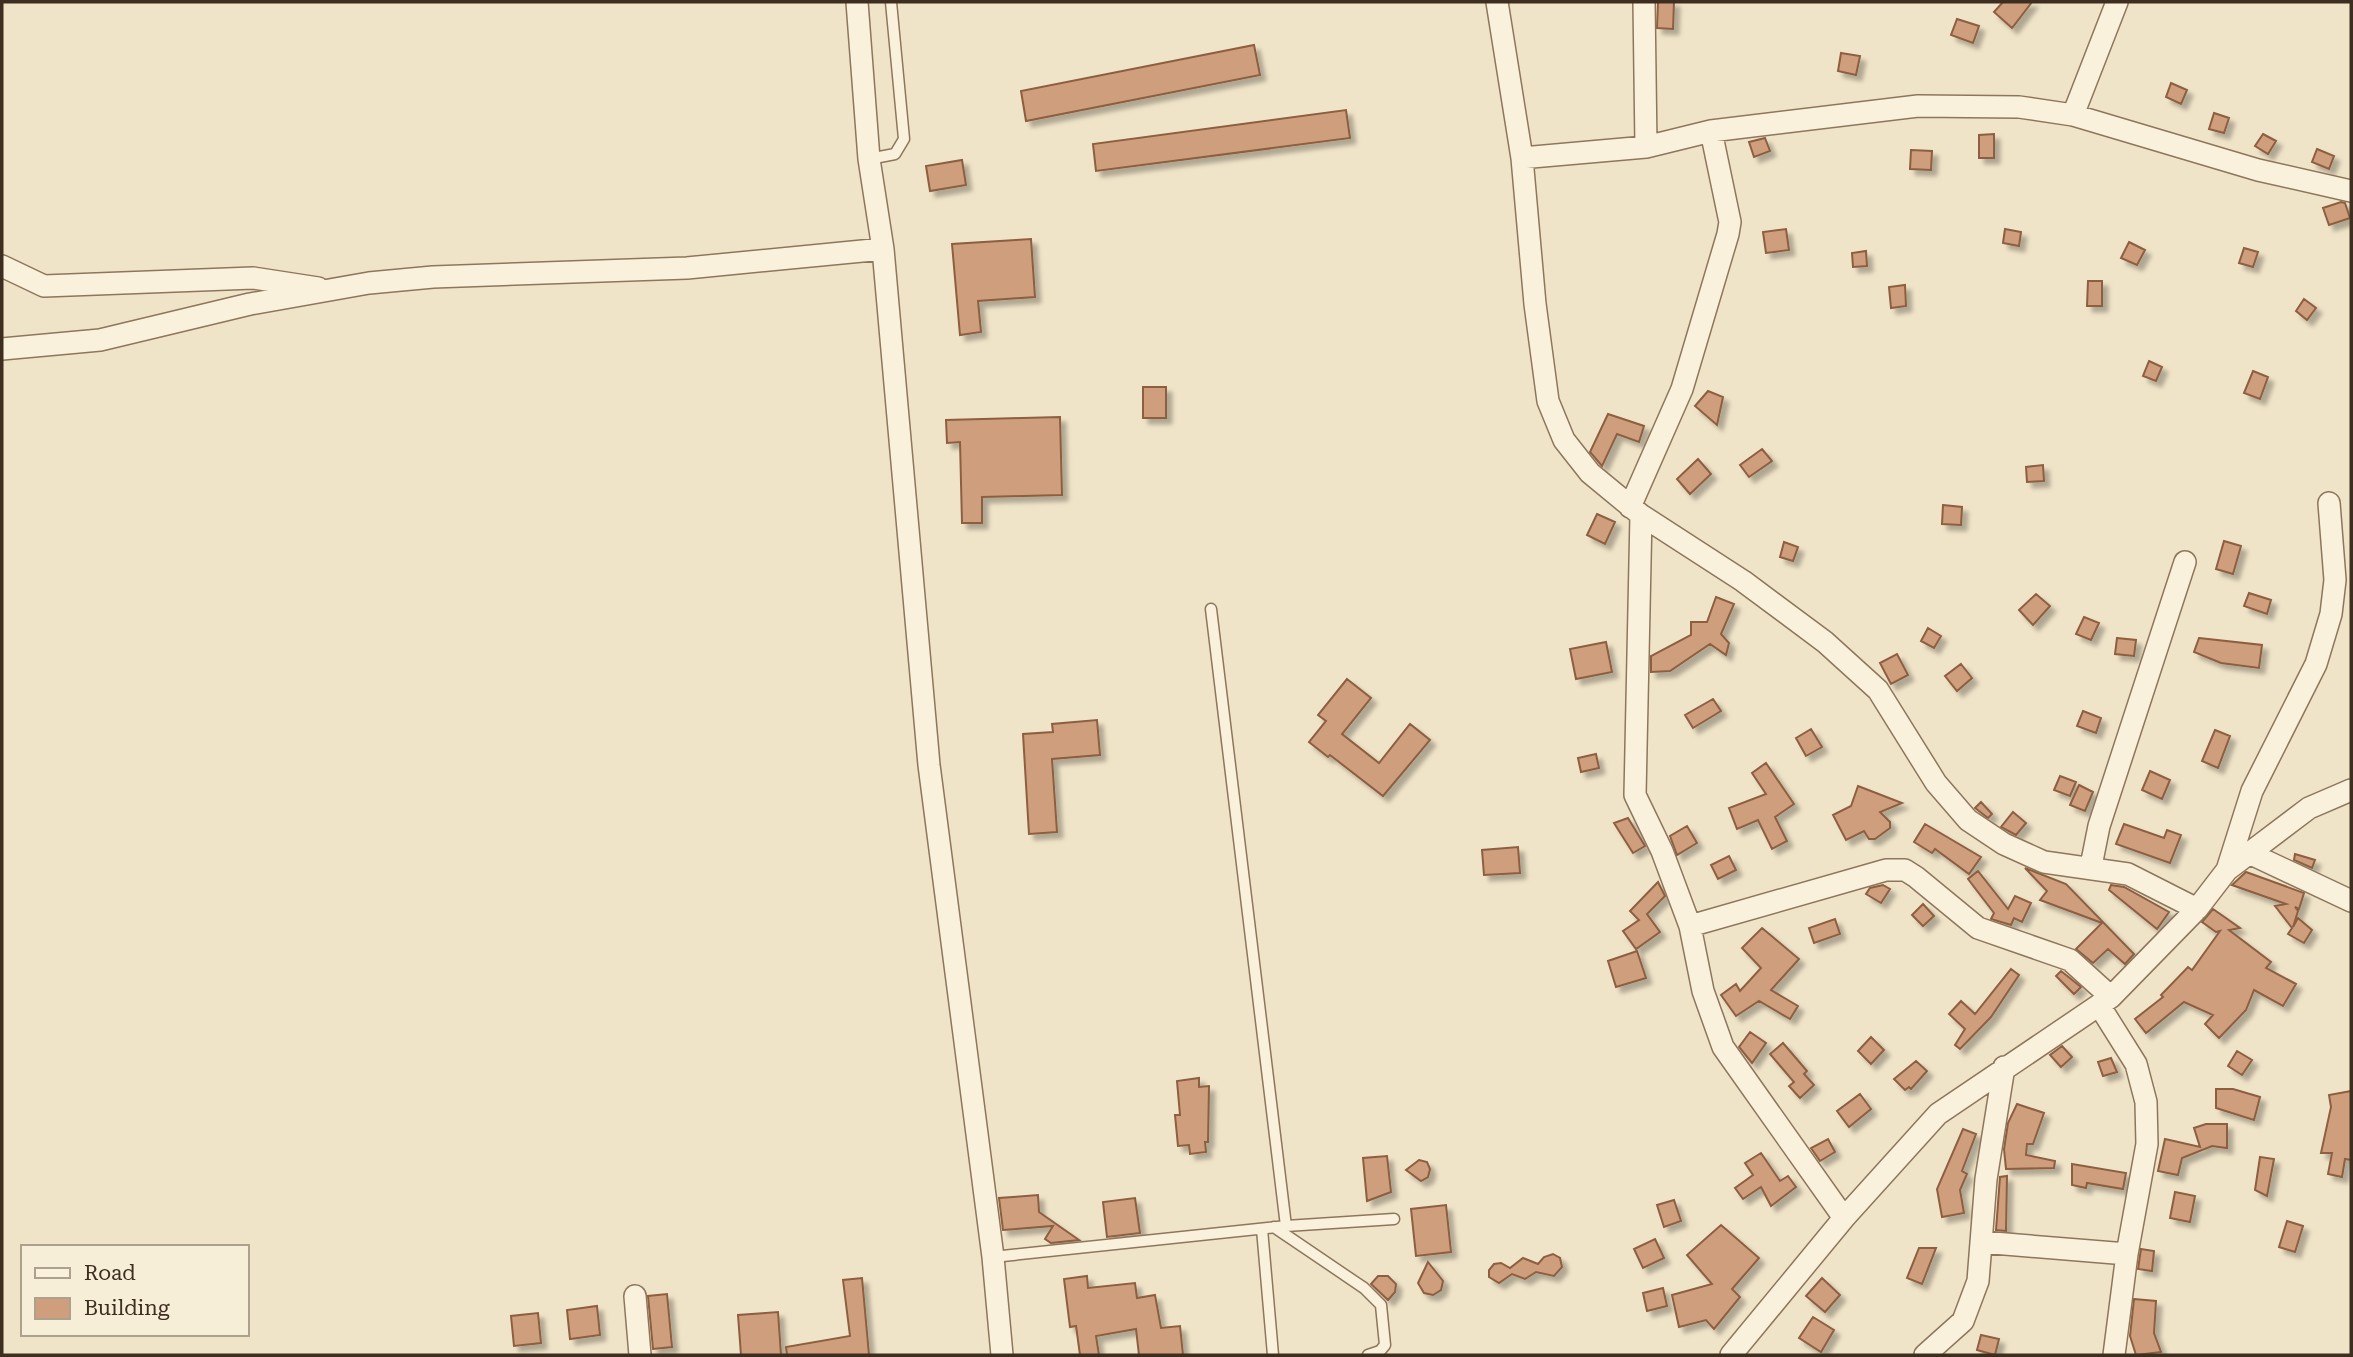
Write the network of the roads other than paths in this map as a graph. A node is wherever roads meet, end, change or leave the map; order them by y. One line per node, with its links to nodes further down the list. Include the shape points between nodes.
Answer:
1 (857, 2): 10 (street)
2 (891, 2): 10 (lane, via 904,139 895,154)
3 (1497, 2): 9 (street)
4 (1644, 2): 8 (street)
5 (2117, 2): 6 (street)
6 (2073, 115): 7 (street, via 2020,107 1918,106); 11 (street, via 2258,170)
7 (1711, 131): 8 (street); 17 (street, via 1730,222 1728,234 1682,390)
8 (1646, 147): 9 (street)
9 (1522, 158): 17 (street, via 1549,401 1564,440 1590,473)
10 (869, 159): 12 (street)
11 (2351, 191)
12 (883, 249): 14 (street, via 687,268 433,277); 35 (street, via 929,765)
13 (2, 266): 14 (street, via 44,286 253,278)
14 (327, 290): 15 (street, via 100,340)
15 (2, 349)
16 (2329, 503): 23 (street, via 2335,580 2331,614 2316,664 2252,791)
17 (1635, 511): 22 (street, via 1743,581 1825,642 1878,690 1936,783 1968,820 2043,862); 26 (street, via 1634,795 1662,851)
18 (2185, 562): 22 (street, via 2099,826)
19 (1211, 609): 31 (lane)
20 (2351, 790): 21 (street, via 2309,808)
21 (2251, 854): 23 (street); 24 (street)
22 (2091, 866): 25 (street, via 2128,874)
23 (2227, 870): 25 (street)
24 (2351, 901)
25 (2197, 909): 27 (street)
26 (1690, 926): 27 (street, via 1886,870 1905,870 1978,928 2070,960); 29 (street, via 1703,991 1723,1047)
27 (2105, 1001): 28 (street); 34 (street, via 2136,1064 2146,1102 2147,1144)
28 (2004, 1067): 29 (street, via 1938,1114); 33 (street)
29 (1844, 1217): 41 (street)
30 (1394, 1219): 31 (lane)
31 (1280, 1227): 32 (lane); 40 (lane, via 1381,1305 1385,1345)
32 (1262, 1229): 35 (lane); 39 (lane)
33 (1981, 1242): 34 (street); 42 (street, via 1978,1281 1970,1307 1963,1321)
34 (2127, 1254): 43 (street)
35 (993, 1257): 38 (street)
36 (635, 1296): 37 (street)
37 (640, 1355)
38 (1002, 1355)
39 (1273, 1355)
40 (1368, 1355)
41 (1731, 1355)
42 (1925, 1355)
43 (2114, 1355)

